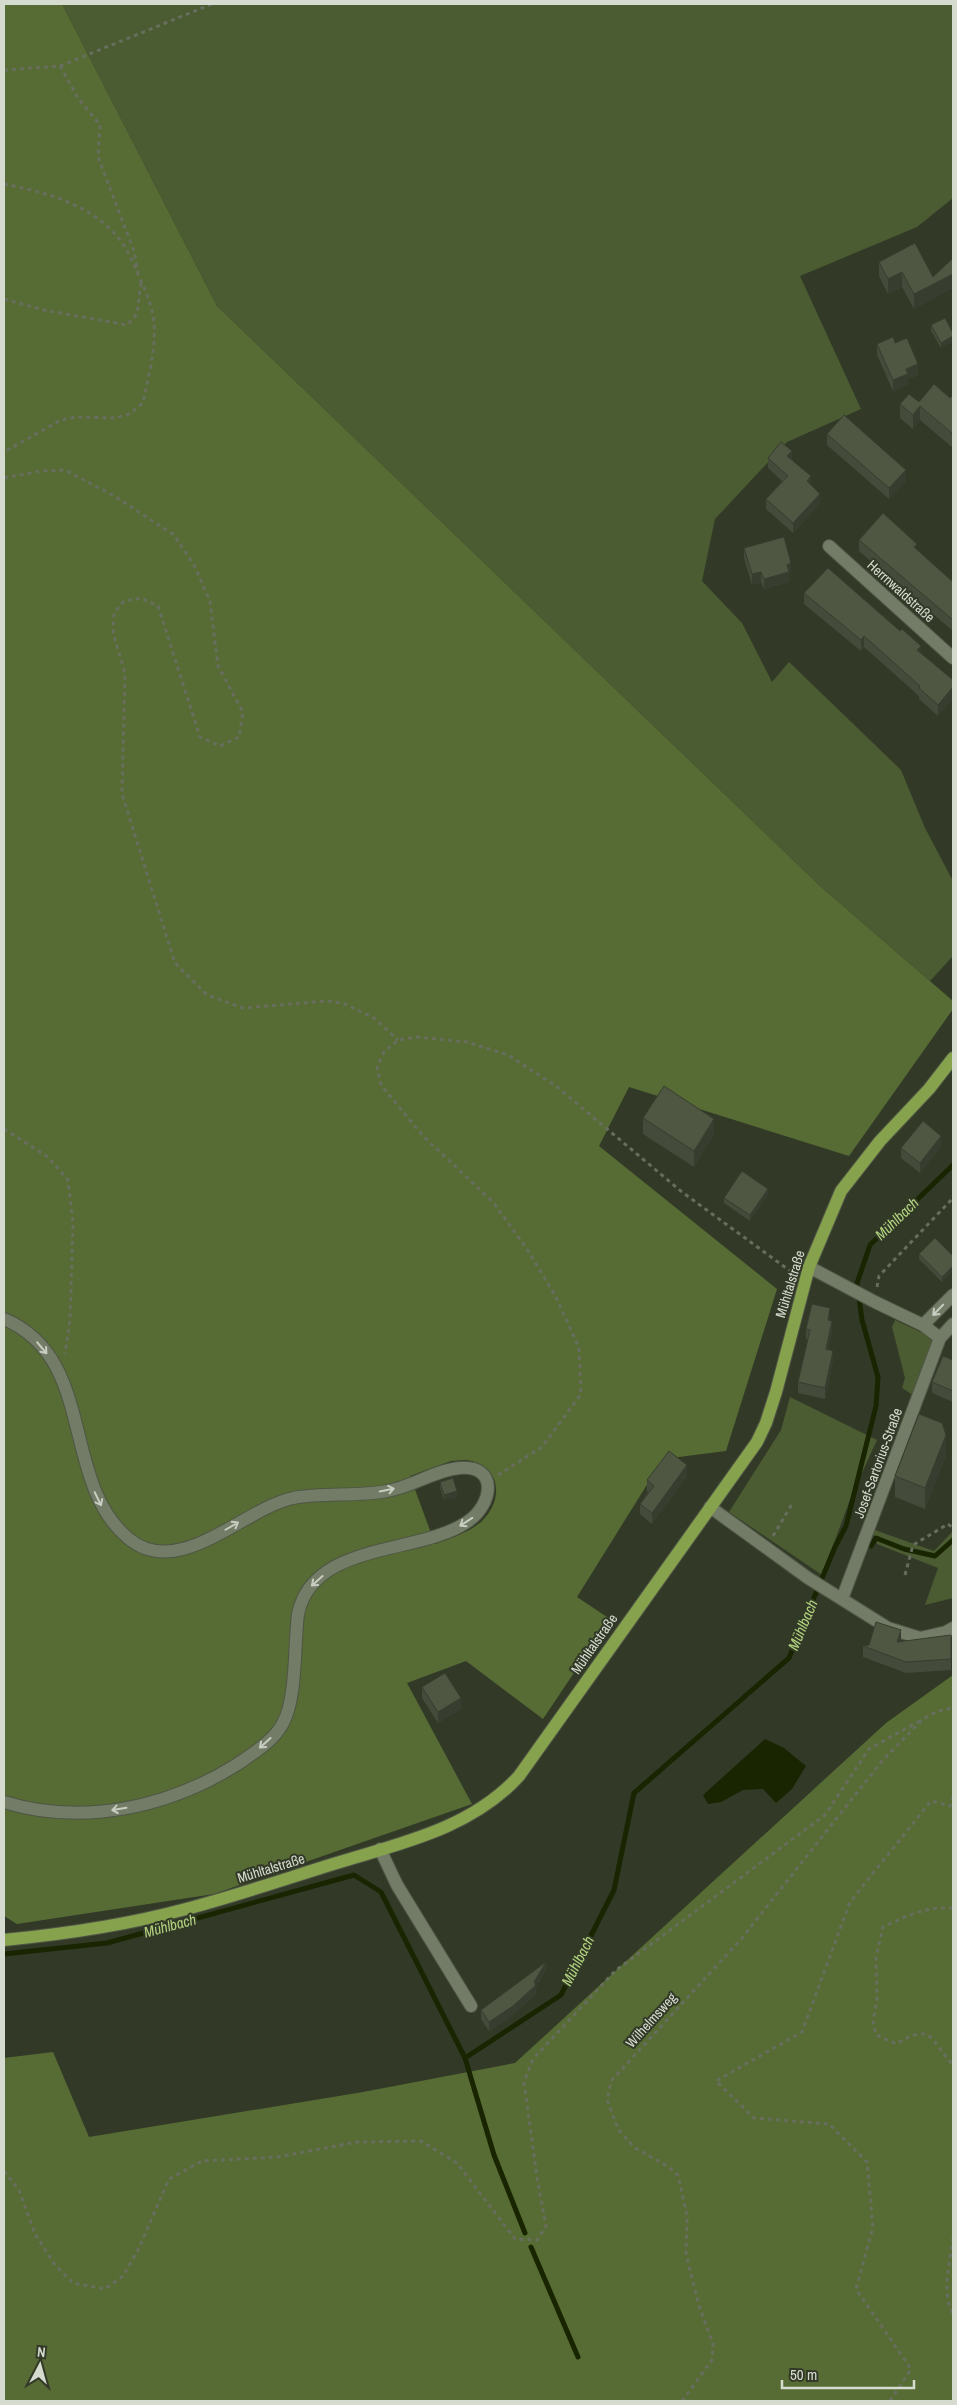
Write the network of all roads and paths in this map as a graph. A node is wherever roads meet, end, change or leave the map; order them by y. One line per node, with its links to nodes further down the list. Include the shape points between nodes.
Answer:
1 (212, 4): 2 (path)
2 (60, 66): 3 (path); 5 (path, via 78,98 100,125 98,157 134,251)
3 (4, 70)
4 (4, 184): 5 (path, via 42,192 74,204 108,226 125,247)
5 (140, 279): 6 (path, via 142,287 137,314 127,324 44,310); 7 (path, via 148,294 154,324 143,403 129,414 114,418 61,420)
6 (4, 299)
7 (4, 452)
8 (4, 478): 11 (path, via 65,470 116,497 174,535 195,567 210,601 218,666 243,712 239,737 220,746 200,737 158,606 141,598 124,601 114,613 113,633 125,673 122,794 175,963 207,995 243,1008 328,1002 345,1004 374,1018)
9 (829, 546): 10 (street, Herrnwaldstraße)
10 (953, 658)
11 (398, 1040): 16 (path, via 417,1037 467,1042 508,1055 556,1086 682,1192); 24 (path, via 384,1052 377,1067 381,1085 424,1136 494,1203 556,1297 579,1348 581,1394 542,1447)
12 (953, 1058): 15 (main road, Mühltalstraße, via 880,1141 842,1191)
13 (4, 1129): 23 (path, via 48,1157 68,1180 74,1222 70,1320)
14 (953, 1198): 18 (path, via 879,1276)
15 (809, 1267): 16 (main road, Mühltalstraße); 18 (street)
16 (804, 1282): 26 (main road, Mühltalstraße, via 766,1423)
17 (953, 1294): 21 (street, one-way to 21)
18 (872, 1301): 21 (street)
19 (4, 1320): 23 (street, one-way to 23, via 41,1345)
20 (953, 1324): 22 (street, Josef-Sartorius-Straße)
21 (923, 1325): 22 (street)
22 (940, 1338): 30 (street, Josef-Sartorius-Straße)
23 (62, 1377): 24 (street, one-way to 24, via 93,1489 102,1508 115,1527 148,1549 183,1550 268,1507 293,1498 389,1491 464,1468 479,1471)
24 (487, 1482): 35 (street, one-way to 35, via 487,1501 467,1523 439,1536 371,1552 330,1570 308,1589 298,1614 287,1715 275,1734 248,1757 185,1791 132,1807 104,1812 51,1813)
25 (792, 1504): 28 (path)
26 (710, 1507): 28 (street); 36 (main road, Mühltalstraße, via 506,1790 457,1823)
27 (953, 1528): 29 (path, via 948,1524 913,1545)
28 (766, 1547): 30 (street)
29 (905, 1575)
30 (842, 1599): 31 (street, via 888,1628 920,1638)
31 (953, 1628)
32 (953, 1708): 33 (path, Wilhelmsweg)
33 (923, 1719): 41 (path, via 869,1749 824,1815 615,1971 533,2060 524,2082 546,2226 537,2240 515,2239 457,2164 421,2141 356,2142 278,2157 202,2161 169,2179 123,2276 105,2289 73,2283 55,2265 35,2234 20,2190); 44 (path, Wilhelmsweg, via 882,1761 742,1938 611,2081 608,2100 618,2129 635,2148 678,2175 687,2216 686,2254 713,2344 712,2360)
34 (953, 1797): 45 (path, via 950,1806 931,1801 850,1902 802,2032 716,2081 754,2118 829,2124 867,2162 873,2227 856,2289 911,2369)
35 (4, 1802)
36 (380, 1849): 38 (main road, Mühltalstraße, via 185,1910 57,1935); 39 (street, via 397,1885)
37 (953, 1908): 40 (path, via 938,1906 909,1914 883,1927 876,1957 877,1999 873,2024 876,2035 896,2044 916,2034 933,2037)
38 (4, 1940)
39 (471, 2006)
40 (953, 2065)
41 (4, 2171)
42 (953, 2238): 43 (path, via 947,2303)
43 (953, 2314)
44 (682, 2401)
45 (890, 2401)

